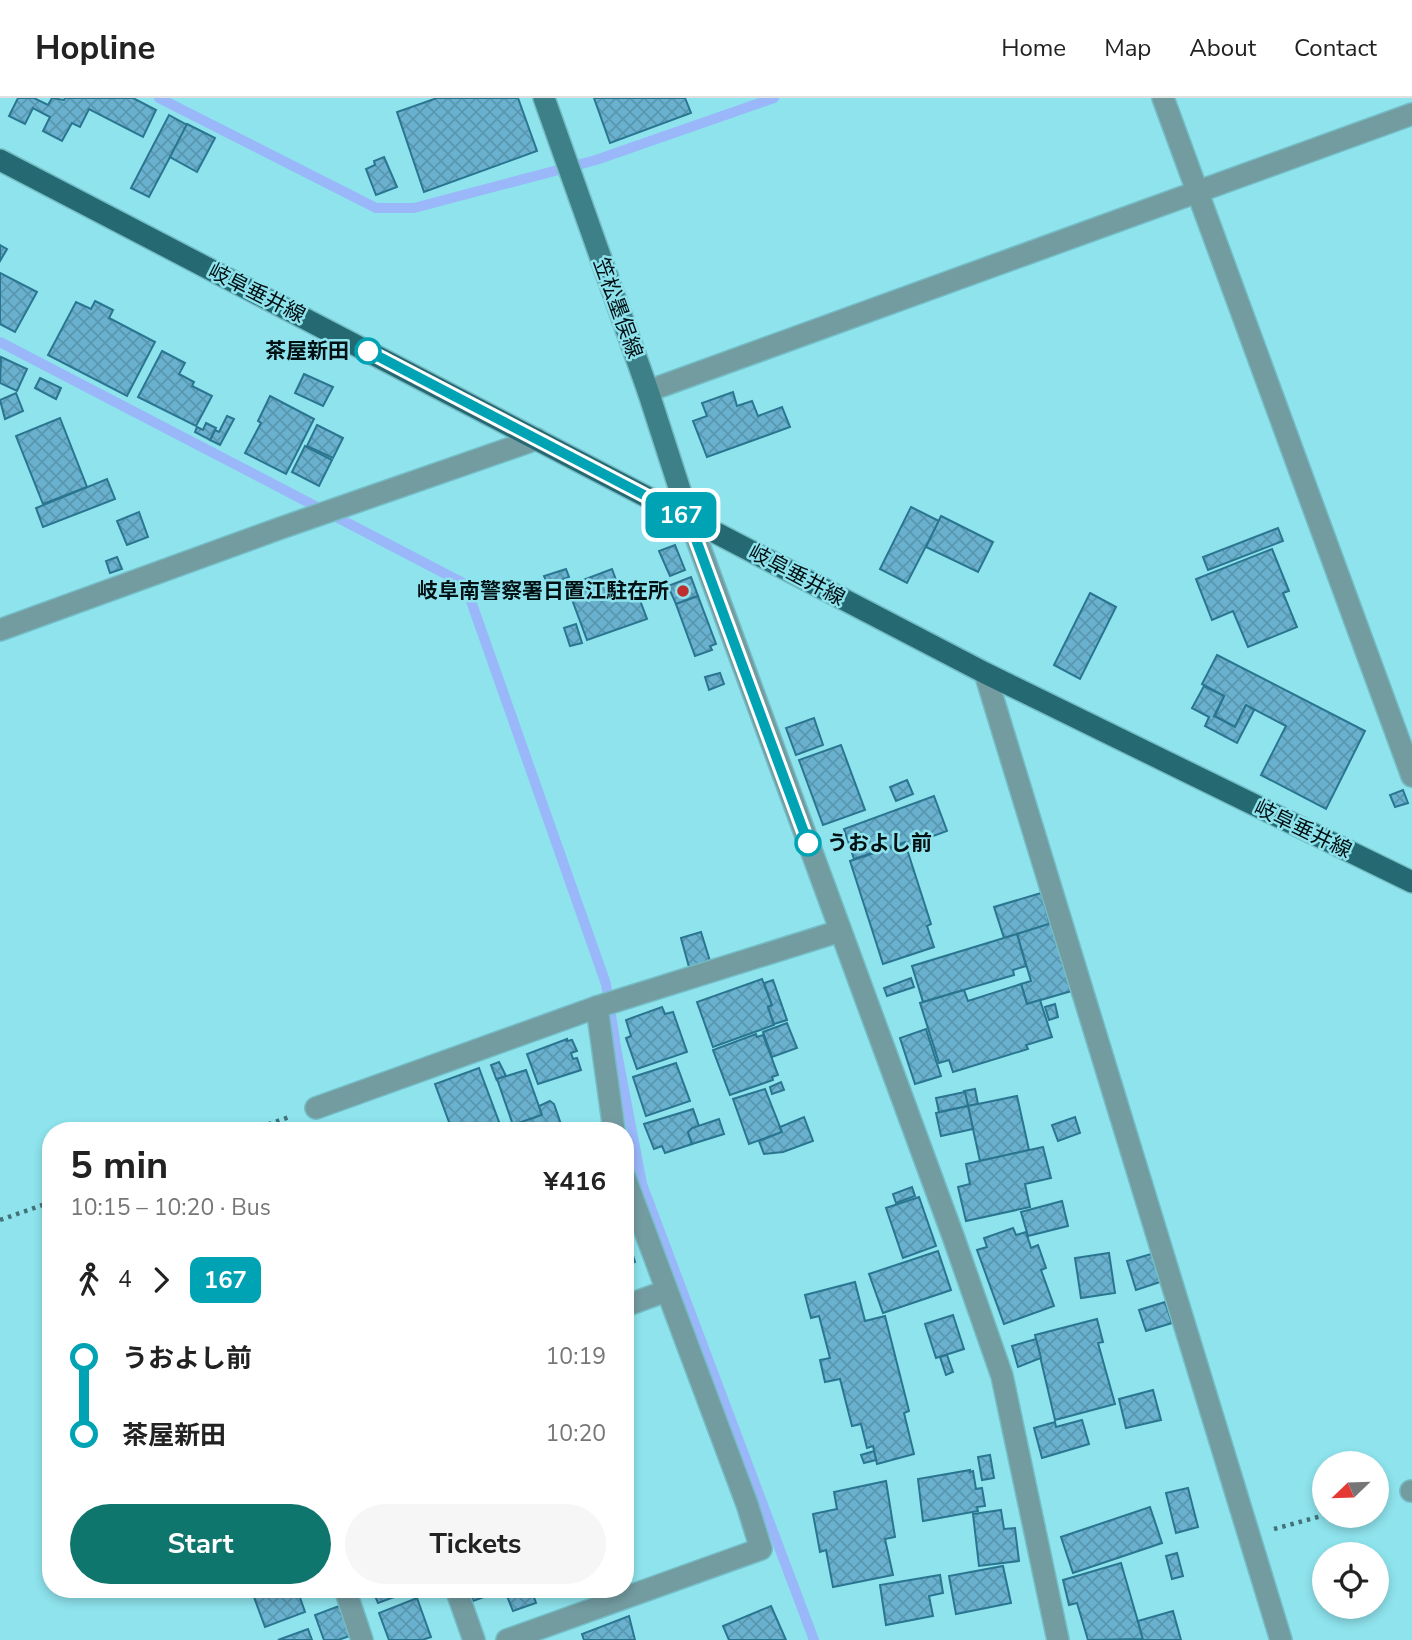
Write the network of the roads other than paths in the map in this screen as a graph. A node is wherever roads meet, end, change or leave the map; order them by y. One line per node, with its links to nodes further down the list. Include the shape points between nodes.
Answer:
1 (544, 98): 6 (main road, 笠松墨俣線)
2 (1163, 98): 5 (street)
3 (1412, 114): 5 (street)
4 (0, 160): 7 (main road, 岐阜垂井線)
5 (1197, 191): 6 (street); 11 (street)
6 (648, 391): 8 (main road, 笠松墨俣線)
7 (537, 439): 8 (main road, 岐阜垂井線); 9 (street)
8 (688, 518): 10 (main road, 岐阜垂井線); 13 (street)
9 (0, 631)
10 (985, 673): 12 (main road, 岐阜垂井線); 28 (street)
11 (1412, 776)
12 (1412, 882)
13 (840, 931): 14 (street); 27 (street, via 1002,1376)
14 (597, 1007): 15 (street); 16 (street)
15 (316, 1108)
16 (613, 1122)
17 (634, 1203): 18 (street)
18 (666, 1291): 19 (street); 20 (street, via 761,1549)
19 (634, 1303)
20 (634, 1594)
21 (348, 1598): 24 (street)
22 (459, 1598): 25 (street)
23 (624, 1598): 26 (street)
24 (362, 1640)
25 (474, 1640)
26 (507, 1640)
27 (1058, 1640)
28 (1281, 1640)

